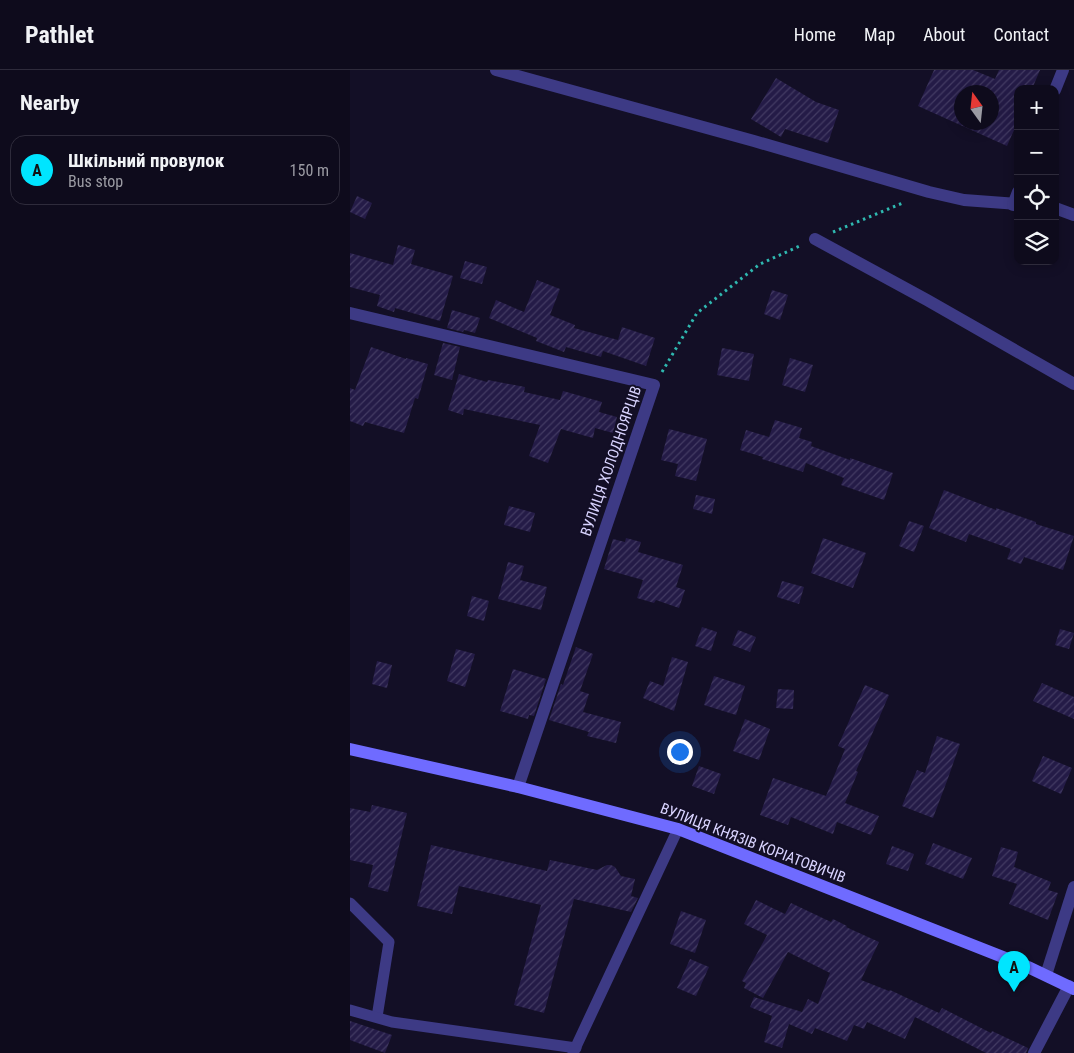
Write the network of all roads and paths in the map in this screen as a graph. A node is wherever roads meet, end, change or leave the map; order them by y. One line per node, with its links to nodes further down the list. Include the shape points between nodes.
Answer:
1 (496, 70): 4 (street)
2 (1063, 70): 3 (street)
3 (1057, 85)
4 (929, 192): 5 (street, via 964,200); 8 (path)
5 (1014, 204)
6 (1059, 209): 7 (street)
7 (1074, 215)
8 (815, 239): 10 (street); 11 (path, via 760,264 697,313)
9 (350, 314): 11 (street, ВУЛИЦЯ ХОЛОДНОЯРЦІВ)
10 (1074, 384)
11 (654, 385): 13 (street, ВУЛИЦЯ ХОЛОДНОЯРЦІВ)
12 (350, 749): 13 (main road, ВУЛИЦЯ КНЯЗІВ КОРІАТОВИЧІВ)
13 (518, 786): 14 (main road, ВУЛИЦЯ КНЯЗІВ КОРІАТОВИЧІВ)
14 (678, 829): 17 (main road, ВУЛИЦЯ КНЯЗІВ КОРІАТОВИЧІВ); 21 (lane)
15 (1074, 887): 17 (street)
16 (350, 903): 20 (lane, via 389,942)
17 (1046, 975): 18 (main road, ВУЛИЦЯ КНЯЗІВ КОРІАТОВИЧІВ)
18 (1071, 988): 22 (street)
19 (350, 1010): 20 (lane)
20 (377, 1017): 21 (lane)
21 (574, 1050)
22 (1034, 1053)

